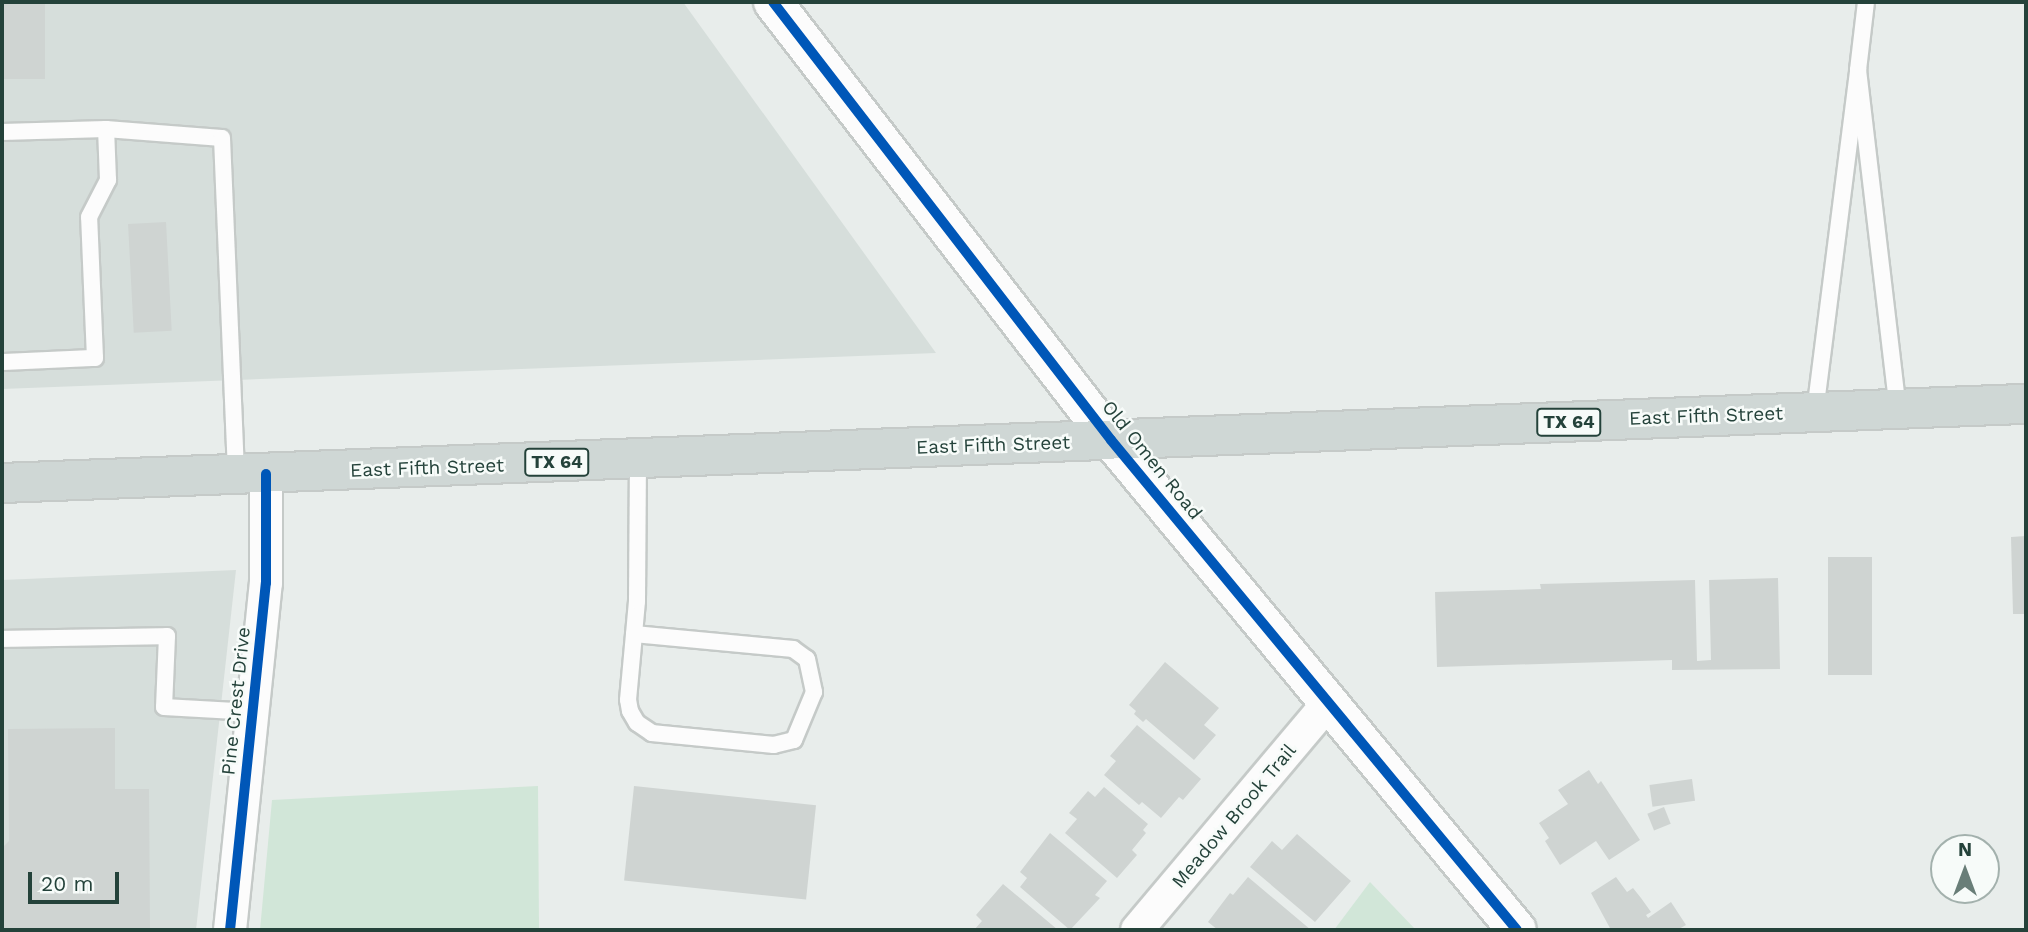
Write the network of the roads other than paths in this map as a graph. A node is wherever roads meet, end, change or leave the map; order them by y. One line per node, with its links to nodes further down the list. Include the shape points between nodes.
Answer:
1 (773, 2): 10 (street, Old Omen Road)
2 (1866, 2): 3 (lane)
3 (1858, 71): 8 (lane); 9 (lane)
4 (106, 129): 5 (lane); 6 (lane, via 108,180 89,218 95,358); 12 (lane, via 222,138)
5 (2, 132)
6 (2, 362)
7 (2026, 404): 8 (main road, East Fifth Street / TX 64)
8 (1898, 408): 9 (main road, East Fifth Street / TX 64)
9 (1815, 412): 10 (main road, East Fifth Street / TX 64)
10 (1111, 440): 11 (main road, East Fifth Street / TX 64); 16 (street, Old Omen Road)
11 (638, 459): 12 (main road, East Fifth Street / TX 64); 14 (lane)
12 (251, 475): 13 (main road, East Fifth Street / TX 64); 17 (street, Pine Crest Drive, via 267,583)
13 (2, 483)
14 (634, 634): 14 (lane, via 628,700 637,723 652,733 774,745 793,740 814,692 807,659 793,649)
15 (2, 639): 17 (lane, via 167,636 164,707)
16 (1330, 701): 19 (street, Meadow Brook Trail); 20 (street, Old Omen Road)
17 (253, 712): 18 (street, Pine Crest Drive)
18 (230, 930)
19 (1137, 930)
20 (1517, 930)

